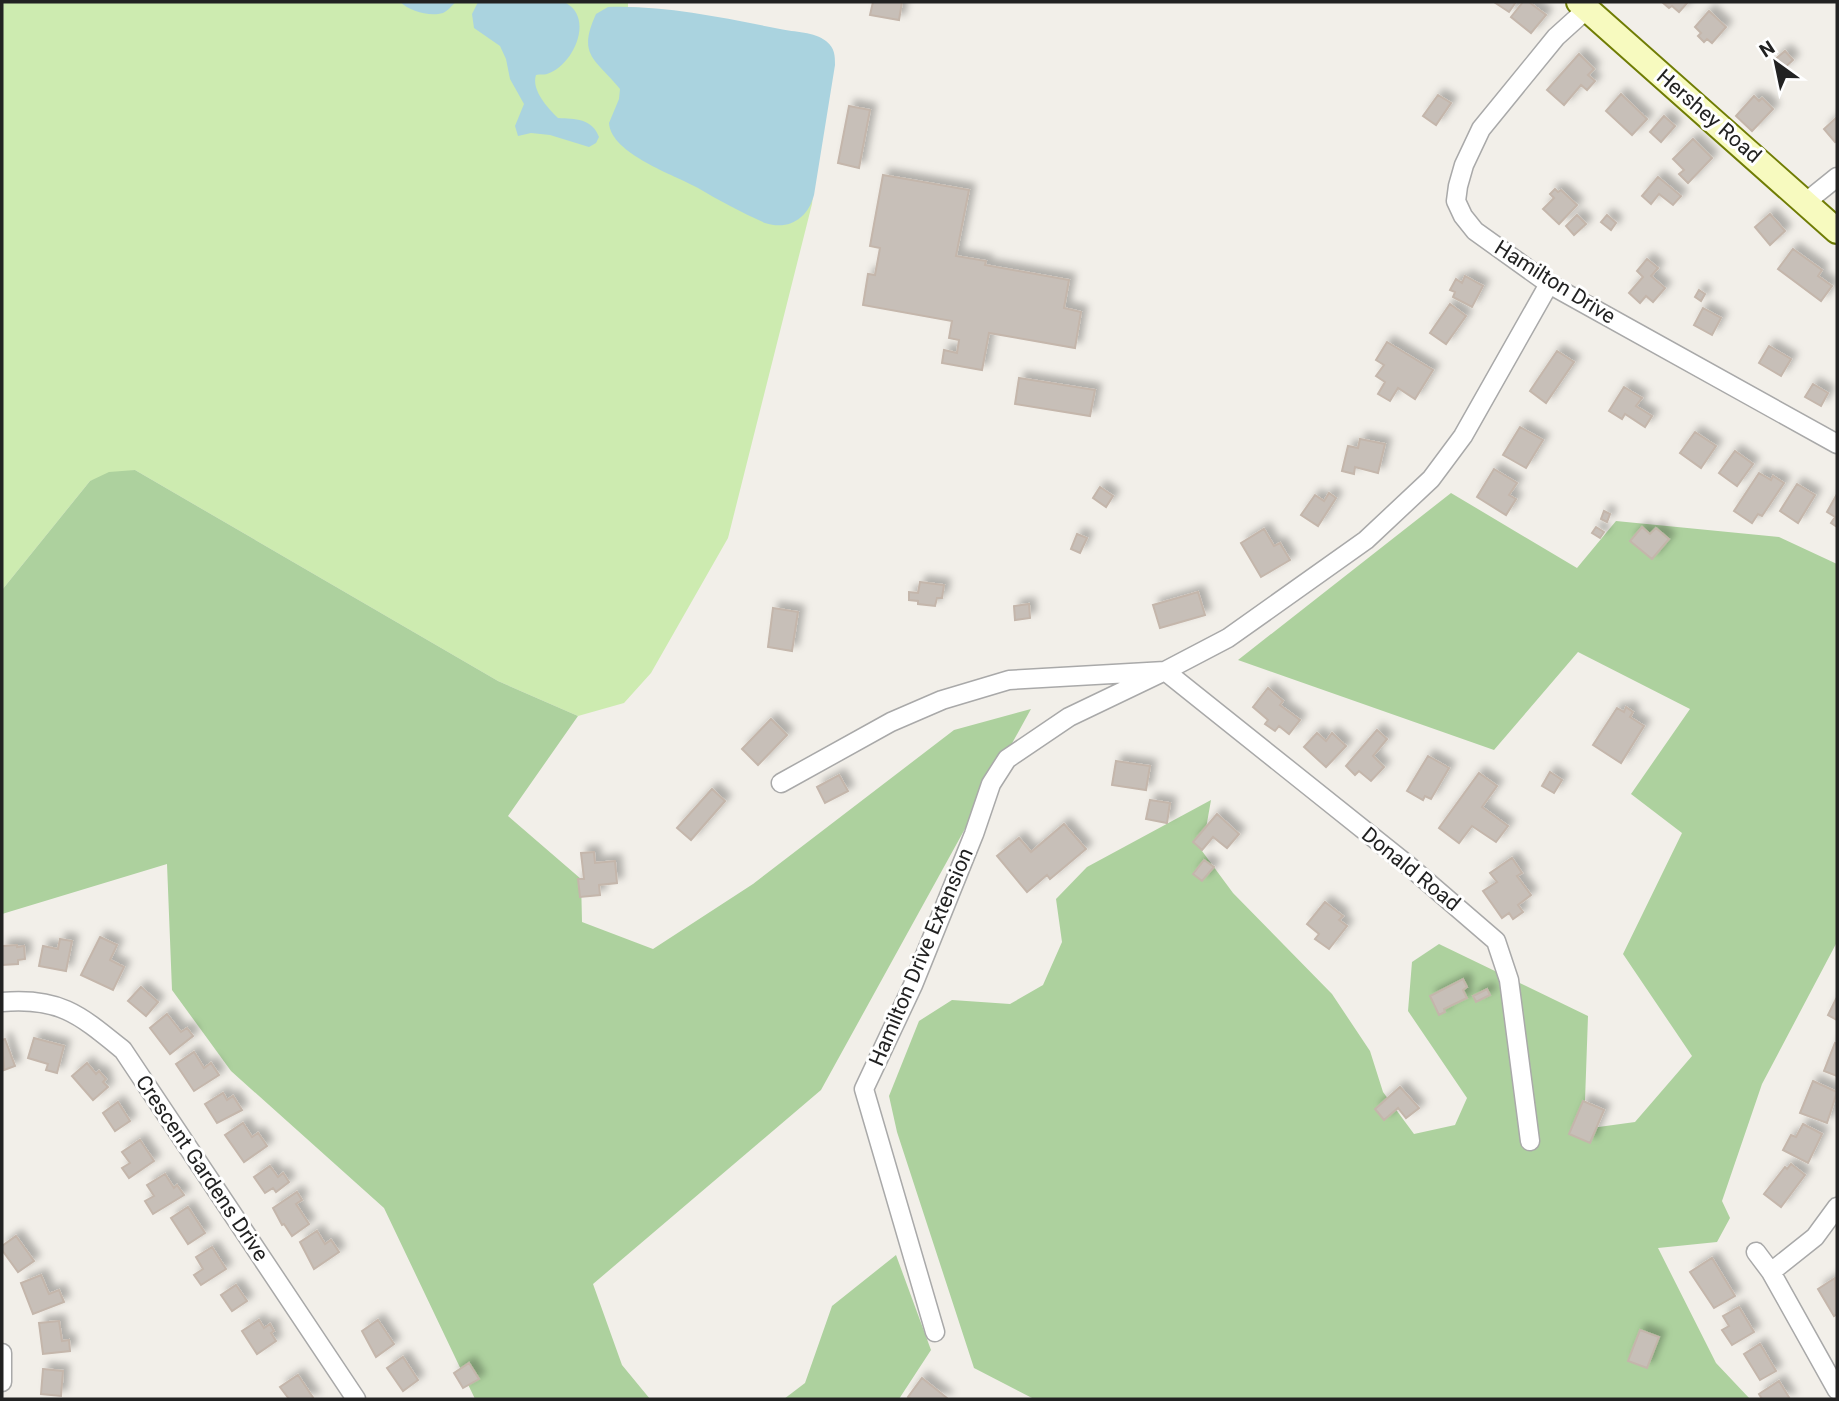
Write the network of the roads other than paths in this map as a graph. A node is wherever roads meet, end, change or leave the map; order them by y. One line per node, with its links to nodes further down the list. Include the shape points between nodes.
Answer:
1 (1583, 5): 3 (street, Hershey Road); 5 (street, Hamilton Drive, via 1481,129 1464,164 1456,201 1475,231)
2 (1837, 177): 3 (street)
3 (1806, 202): 4 (street, Hershey Road)
4 (1837, 231)
5 (1549, 284): 6 (street, Hamilton Drive); 7 (street, Hamilton Drive Extension, via 1463,436 1431,479 1366,540 1228,638)
6 (1837, 444)
7 (1165, 671): 8 (street, Hamilton Drive Extension, via 1010,680 942,700 891,722); 10 (street, Donald Road, via 1496,941 1509,980); 14 (street, Hamilton Drive Extension, via 1069,717 1007,759 991,784 913,985 864,1089)
8 (781, 783)
9 (2, 1002): 18 (street, Crescent Gardens Drive, via 29,1000 63,1007 123,1050)
10 (1530, 1141)
11 (1837, 1208): 13 (street, via 1815,1237)
12 (1756, 1252): 13 (street)
13 (1770, 1272): 17 (street)
14 (935, 1332)
15 (2, 1353): 16 (street)
16 (2, 1382)
17 (1837, 1390)
18 (356, 1399)

